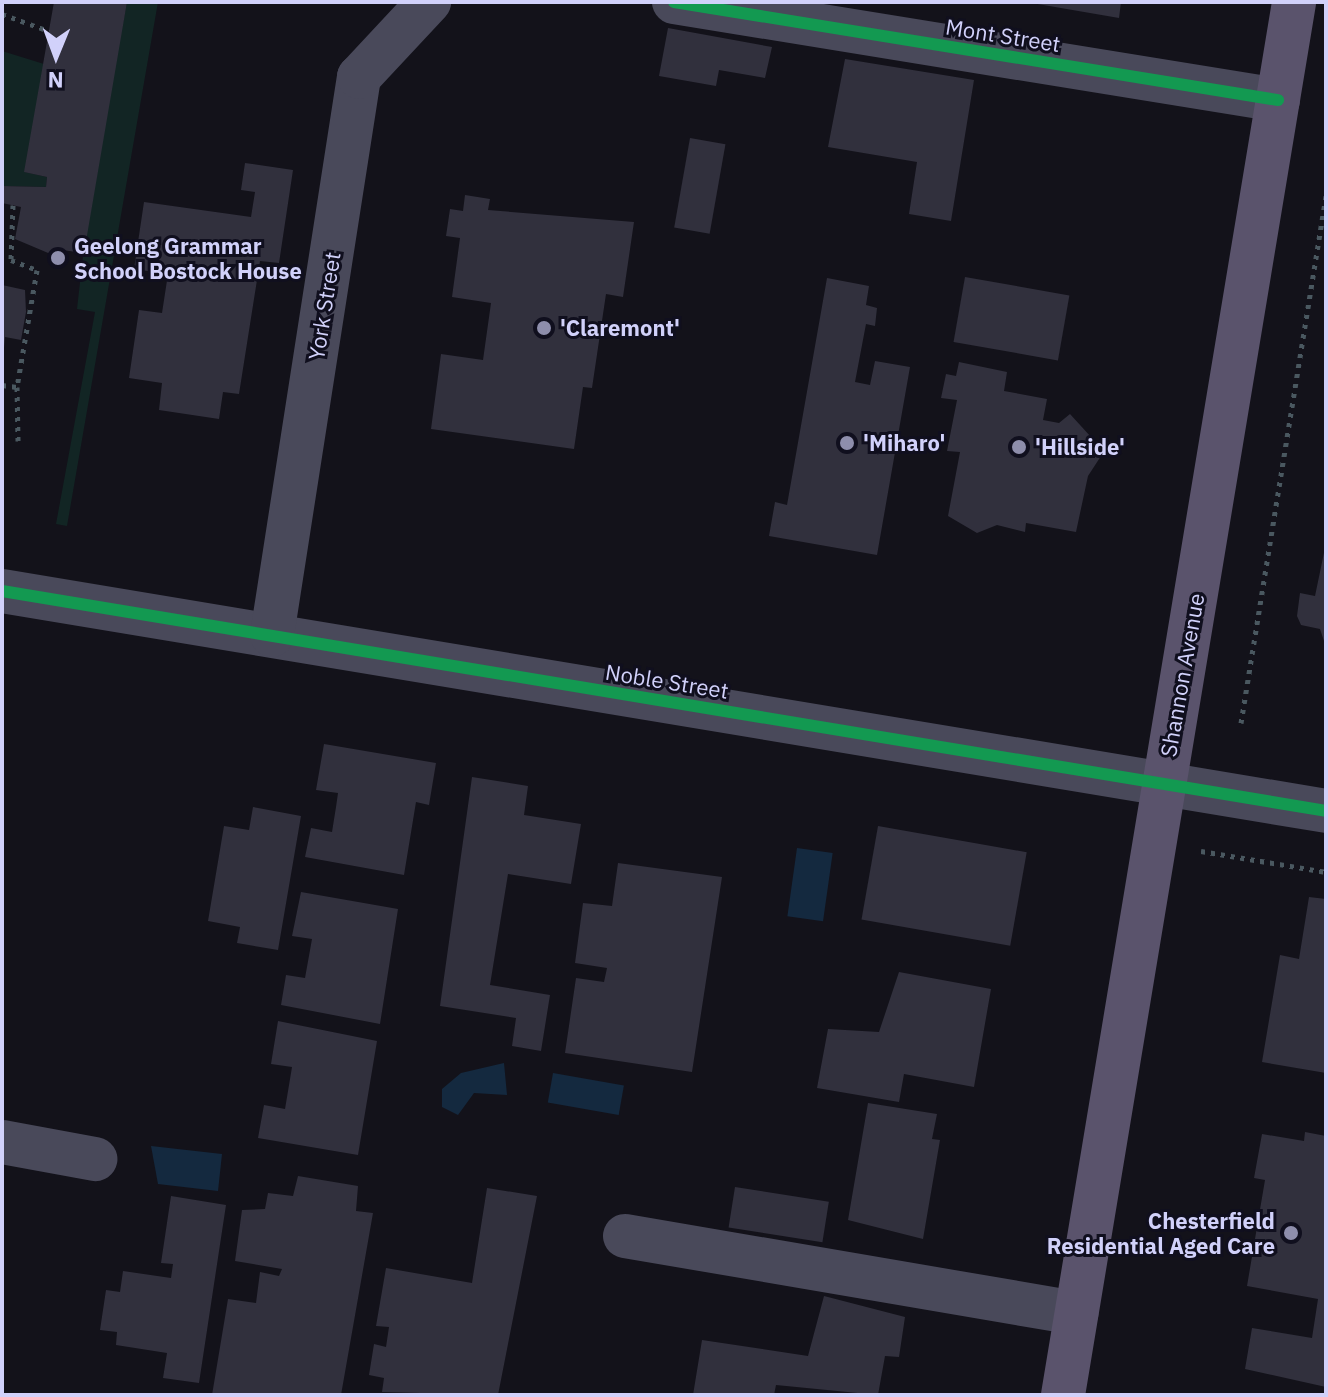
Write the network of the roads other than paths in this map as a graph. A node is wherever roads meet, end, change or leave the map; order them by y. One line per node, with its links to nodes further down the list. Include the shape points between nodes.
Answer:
1 (429, 2): 7 (street, York Street, via 359,77)
2 (674, 2): 4 (street, Mont Street)
3 (1294, 2): 5 (main road, Shannon Avenue)
4 (838, 15): 5 (street, Mont Street)
5 (1278, 100): 8 (main road, Shannon Avenue)
6 (2, 591): 7 (street, Noble Street)
7 (272, 635): 8 (street, Noble Street)
8 (1164, 783): 9 (street, Noble Street); 13 (main road, Shannon Avenue)
9 (1326, 811)
10 (2, 1142): 11 (street)
11 (95, 1159)
12 (625, 1236): 13 (street)
13 (1076, 1313): 14 (main road, Shannon Avenue)
14 (1063, 1395)

